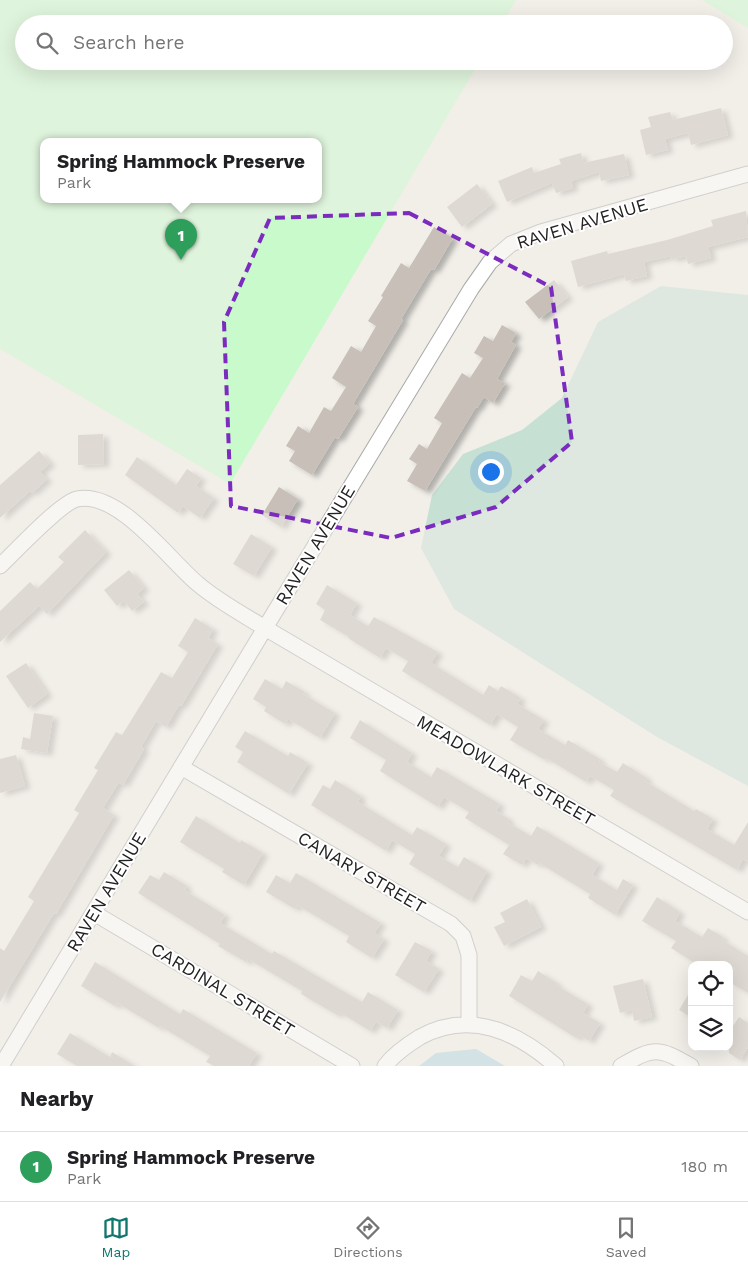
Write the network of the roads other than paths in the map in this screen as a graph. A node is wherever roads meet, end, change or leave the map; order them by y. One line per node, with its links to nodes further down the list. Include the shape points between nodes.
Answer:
1 (748, 174): 3 (street, RAVEN AVENUE, via 541,232 511,244 490,262)
2 (0, 566): 3 (street, MEADOWLARK STREET, via 62,508 76,499 93,498 116,508 137,524 197,583)
3 (265, 628): 4 (street, RAVEN AVENUE); 5 (street, MEADOWLARK STREET)
4 (181, 767): 6 (street, RAVEN AVENUE); 7 (street, CANARY STREET, via 451,924 463,936 469,955)
5 (748, 912)
6 (94, 913): 8 (street, RAVEN AVENUE); 9 (street, CARDINAL STREET)
7 (469, 1024): 10 (street, via 447,1026 428,1033 410,1043); 11 (street, via 515,1038)
8 (6, 1064)
9 (352, 1066)
10 (385, 1066)
11 (556, 1066)
12 (621, 1066): 13 (street, via 645,1053 658,1051 671,1054)
13 (691, 1066)

